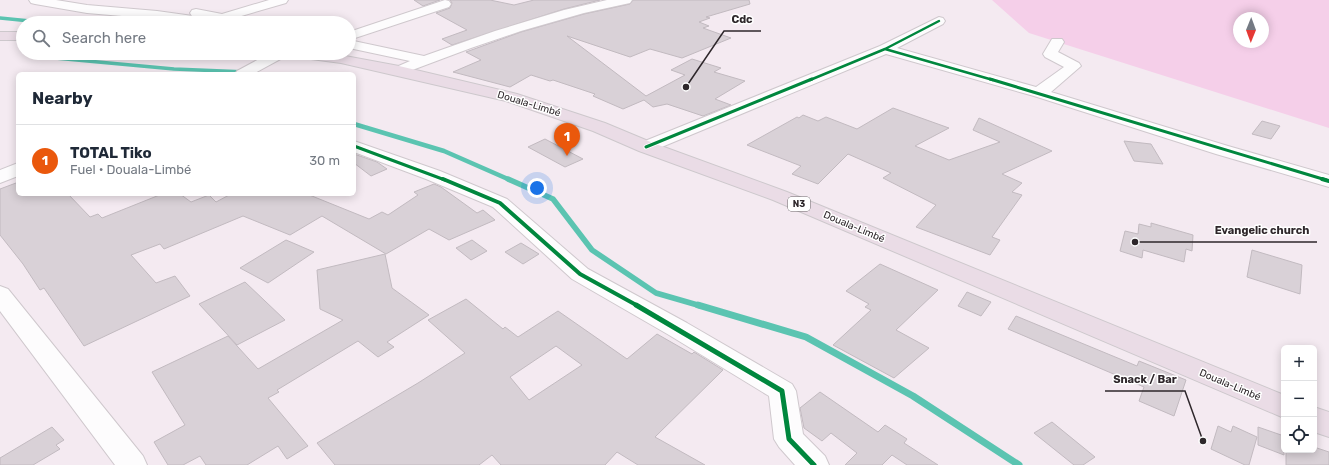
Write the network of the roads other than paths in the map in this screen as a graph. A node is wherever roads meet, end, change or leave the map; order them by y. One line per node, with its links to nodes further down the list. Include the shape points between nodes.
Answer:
1 (42, 0): 5 (street)
2 (282, 0): 8 (street)
3 (626, 0): 16 (street, via 582,9)
4 (445, 4): 10 (street)
5 (87, 9): 6 (street); 7 (street, via 174,11)
6 (161, 16)
7 (216, 16)
8 (228, 16)
9 (939, 21): 13 (street)
10 (356, 34)
11 (1057, 42): 19 (street, via 1050,54 1074,66)
12 (356, 45): 16 (street)
13 (884, 49): 19 (street); 21 (street)
14 (268, 60): 18 (street)
15 (340, 60): 17 (highway, Douala-Limbé / N3)
16 (424, 60): 17 (street)
17 (399, 71): 21 (highway, Douala-Limbé / N3, via 511,97 598,127)
18 (246, 72)
19 (1039, 93): 24 (street)
20 (356, 147): 30 (street, via 500,203 580,274 782,391 789,438)
21 (646, 147): 26 (highway, Douala-Limbé / N3, via 780,196)
22 (16, 170): 23 (street)
23 (0, 177)
24 (1329, 181)
25 (0, 294): 29 (street)
26 (1281, 406)
27 (1317, 420): 28 (highway)
28 (1329, 425)
29 (132, 465)
30 (814, 465)

